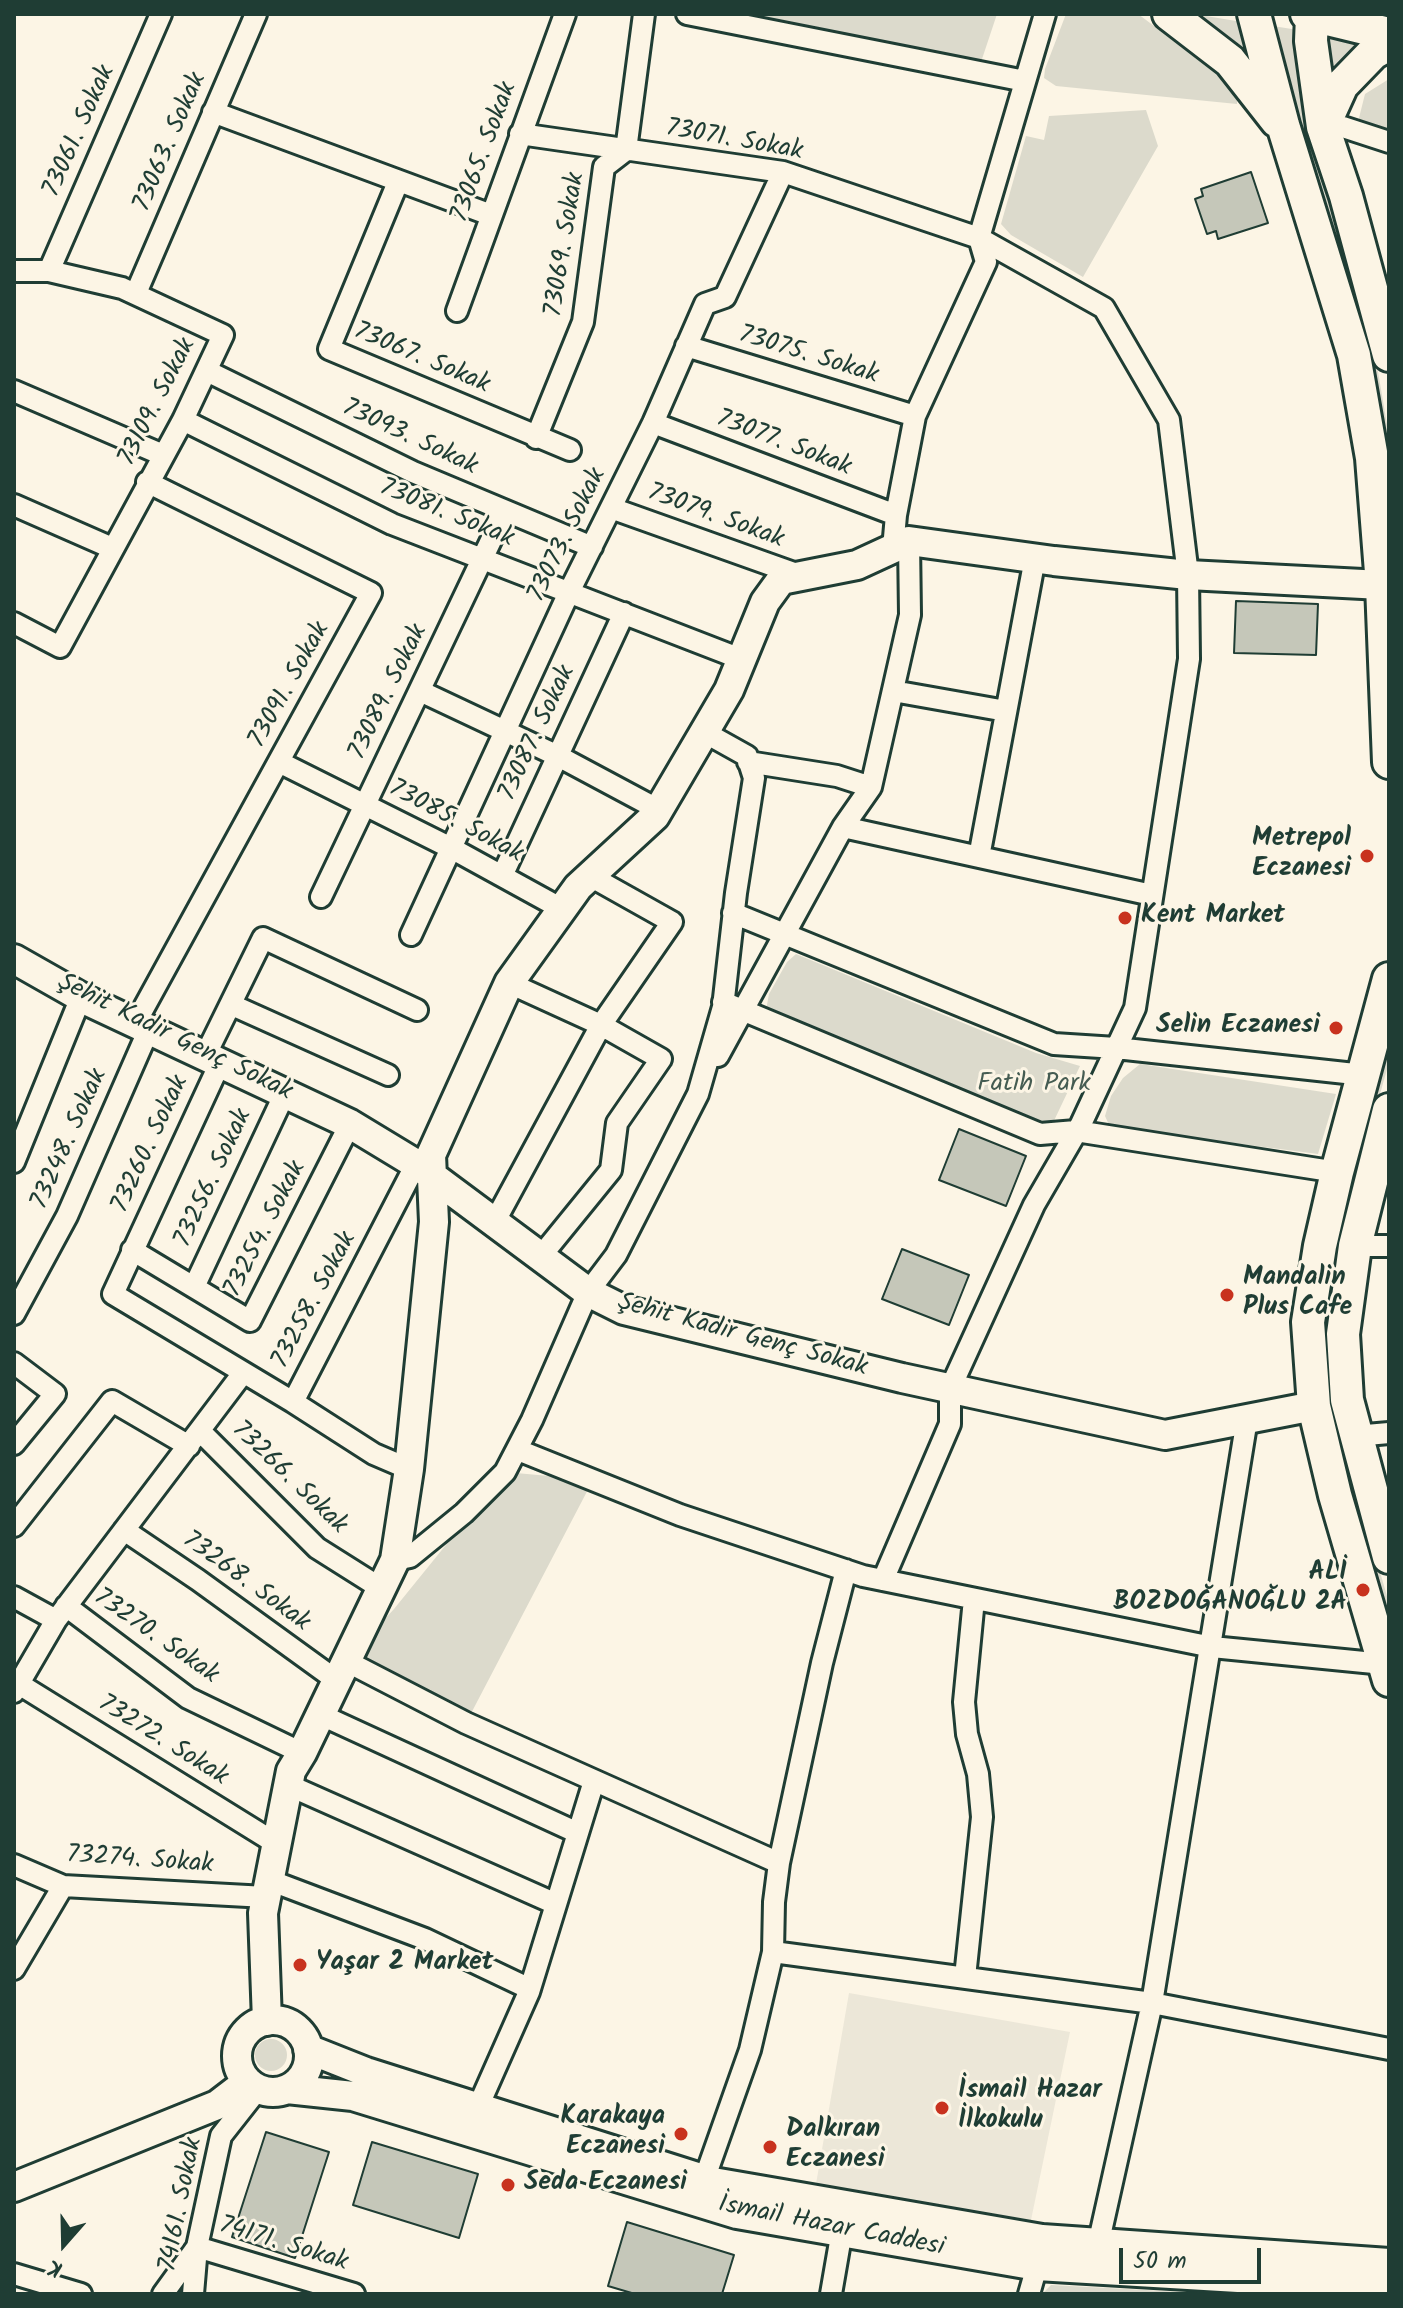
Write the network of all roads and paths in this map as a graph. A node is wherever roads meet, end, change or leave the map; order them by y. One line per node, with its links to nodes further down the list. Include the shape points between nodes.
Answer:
1 (161, 14): 25 (street, 73061. Sokak)
2 (256, 14): 14 (street, 73063. Sokak)
3 (565, 14): 17 (street, 73065. Sokak)
4 (644, 14): 19 (street)
5 (687, 14): 13 (street)
6 (1045, 14): 13 (street)
7 (1169, 14): 15 (main road, via 1230,61)
8 (1254, 14): 15 (main road)
9 (1264, 14): 15 (main road, via 1288,118)
10 (1307, 14): 11 (main road); 16 (main road, via 1302,39 1315,120)
11 (1389, 34)
12 (1389, 44): 16 (main road, via 1342,85)
13 (1025, 81): 23 (street)
14 (213, 112): 21 (street); 26 (street, 73063. Sokak)
15 (1283, 125): 50 (main road, via 1354,355 1372,458)
16 (1333, 127): 18 (street); 29 (main road)
17 (520, 134): 19 (street, 73071. Sokak); 22 (street, 73065. Sokak)
18 (1389, 142)
19 (626, 150): 20 (street, 73071. Sokak); 35 (street, 73069. Sokak, via 604,167 583,322)
20 (783, 172): 23 (street, 73071. Sokak); 28 (street, 73073. Sokak, via 725,297 705,304)
21 (398, 182): 22 (street); 35 (street, 73067. Sokak, via 329,349)
22 (491, 215): 27 (street, 73065. Sokak)
23 (979, 238): 32 (street, via 986,262); 48 (street, 73071. Sokak, via 1104,308 1169,420)
24 (14, 271): 25 (street, 73109. Sokak)
25 (49, 271): 26 (street, 73109. Sokak)
26 (136, 293): 30 (street, 73109. Sokak, via 223,335)
27 (457, 311)
28 (686, 346): 32 (street, 73075. Sokak); 34 (street, 73073. Sokak)
29 (1389, 355)
30 (207, 371): 33 (street, 73109. Sokak); 41 (street, 73093. Sokak)
31 (14, 391): 37 (street)
32 (915, 416): 42 (street)
33 (183, 420): 37 (street, 73109. Sokak); 47 (street, 73081. Sokak, via 392,524)
34 (653, 423): 40 (street, 73073. Sokak); 42 (street, 73077. Sokak)
35 (536, 438): 36 (street, 73067. Sokak)
36 (570, 450)
37 (163, 455): 38 (street, 73109. Sokak)
38 (147, 482): 45 (street, 73109. Sokak); 61 (street, 73091. Sokak, via 371,593)
39 (14, 505): 45 (street)
40 (611, 508): 44 (street, 73073. Sokak); 49 (street, 73079. Sokak)
41 (505, 511): 44 (street, 73093. Sokak); 47 (street, 73089. Sokak)
42 (896, 515): 43 (street)
43 (901, 545): 46 (main road); 49 (main road, via 857,565); 56 (street, via 910,615)
44 (592, 547): 51 (street, 73073. Sokak)
45 (112, 548): 53 (street, 73109. Sokak, via 60,647)
46 (1035, 558): 48 (main road); 57 (street)
47 (483, 559): 51 (street, 73081. Sokak); 55 (street, 73089. Sokak)
48 (1188, 575): 50 (main road); 72 (street, 73071. Sokak, via 1189,659)
49 (802, 576): 54 (main road, via 781,580 765,602)
50 (1382, 585): 63 (main road)
51 (570, 592): 52 (street, 73081. Sokak); 58 (street, 73073. Sokak)
52 (624, 613): 54 (street, 73081. Sokak); 60 (street, 73087. Sokak)
53 (14, 623)
54 (741, 659): 59 (main road)
55 (420, 691): 58 (street); 65 (street, 73089. Sokak)
56 (893, 691): 57 (street); 64 (street)
57 (1006, 711): 69 (street)
58 (506, 731): 60 (street); 68 (street, 73073. Sokak)
59 (704, 732): 62 (street, via 747,756); 66 (main road)
60 (558, 756): 66 (street); 70 (street, 73087. Sokak)
61 (279, 762): 65 (street, 73085. Sokak); 87 (street, 73091. Sokak)
62 (748, 762): 64 (street, via 837,776); 75 (street, via 754,778)
63 (1389, 762)
64 (871, 787): 67 (street)
65 (365, 805): 68 (street, 73085. Sokak); 73 (street, 73089. Sokak)
66 (659, 810): 71 (main road)
67 (843, 827): 69 (street); 76 (street)
68 (451, 848): 70 (street, 73085. Sokak); 77 (street, 73073. Sokak)
69 (979, 857): 72 (street)
70 (502, 876): 74 (street, 73085. Sokak)
71 (590, 876): 74 (main road); 86 (street, via 672,922)
72 (1152, 895): 88 (street, 73071. Sokak, via 1135,1008)
73 (321, 897)
74 (562, 909): 80 (main road)
75 (733, 913): 76 (street); 82 (street)
76 (784, 934): 85 (street); 88 (street, via 1054,1044)
77 (411, 935)
78 (14, 959): 81 (main road, Şehit Kadir Genç Sokak)
79 (1389, 979): 91 (main road)
80 (509, 983): 86 (street); 98 (main road)
81 (81, 997): 87 (main road, Şehit Kadir Genç Sokak); 97 (street)
82 (723, 1002): 85 (street); 92 (street)
83 (232, 1005): 84 (street, 73260. Sokak, via 263,938); 89 (street, 73260. Sokak); 90 (street)
84 (417, 1010)
85 (743, 1010): 92 (street); 96 (street, via 1040,1134)
86 (601, 1025): 100 (street); 104 (street, via 661,1059 617,1123 611,1170)
87 (142, 1026): 89 (main road, Şehit Kadir Genç Sokak); 107 (street, 73248. Sokak, via 67,1216)
88 (1116, 1048): 91 (street); 96 (street, 73071. Sokak)
89 (212, 1059): 93 (main road, Şehit Kadir Genç Sokak); 103 (street, 73260. Sokak)
90 (388, 1075)
91 (1364, 1075): 99 (main road)
92 (699, 1090): 106 (street, via 616,1255)
93 (285, 1093): 95 (main road, Şehit Kadir Genç Sokak); 105 (street, 73256. Sokak)
94 (1389, 1110): 101 (main road)
95 (350, 1124): 98 (main road, Şehit Kadir Genç Sokak); 105 (street, 73254. Sokak, via 250,1321)
96 (1076, 1131): 99 (street); 110 (street, 73071. Sokak, via 1034,1205)
97 (14, 1162)
98 (423, 1169): 100 (main road, Şehit Kadir Genç Sokak); 111 (street, 73258. Sokak); 119 (main road, via 433,1191 434,1222)
99 (1337, 1172): 112 (main road, via 1308,1322)
100 (495, 1221): 104 (main road, Şehit Kadir Genç Sokak)
101 (1355, 1246): 102 (street); 115 (main road, via 1343,1334)
102 (1389, 1246)
103 (132, 1250): 105 (street, 73254. Sokak); 109 (street, 73258. Sokak, via 113,1294)
104 (541, 1256): 106 (main road, Şehit Kadir Genç Sokak)
105 (194, 1287)
106 (588, 1292): 110 (main road, Şehit Kadir Genç Sokak, via 624,1310); 118 (street)
107 (14, 1314)
108 (14, 1363): 117 (street, via 55,1394)
109 (243, 1373): 111 (street, 73258. Sokak); 116 (street)
110 (950, 1389): 113 (main road, Şehit Kadir Genç Sokak, via 1165,1435); 125 (street, via 950,1424)
111 (293, 1402): 119 (street, via 374,1454)
112 (1314, 1406): 113 (main road, Şehit Kadir Genç Sokak); 132 (main road)
113 (1247, 1419): 130 (street)
114 (1389, 1433): 115 (street)
115 (1355, 1436): 122 (main road)
116 (195, 1438): 120 (street, 73266. Sokak, via 112,1401); 121 (street); 126 (street, 73266. Sokak, via 317,1548)
117 (14, 1444)
118 (518, 1450): 123 (street, via 505,1472 464,1513 410,1557); 124 (street, via 680,1515)
119 (409, 1469): 123 (main road)
120 (14, 1526)
121 (124, 1530): 129 (street); 131 (street, 73268. Sokak)
122 (1389, 1557)
123 (395, 1560): 126 (main road)
124 (846, 1570): 125 (street); 140 (street)
125 (883, 1580): 128 (street)
126 (382, 1589): 131 (main road)
127 (14, 1597): 129 (street, 73270. Sokak)
128 (974, 1599): 130 (street); 147 (street, via 964,1702 982,1817)
129 (61, 1613): 133 (street); 135 (street, 73270. Sokak, via 188,1698)
130 (1212, 1647): 132 (street); 149 (street)
131 (341, 1671): 134 (main road); 136 (street, 73268. Sokak)
132 (1387, 1672)
133 (16, 1688): 139 (street, 73272. Sokak)
134 (319, 1714): 135 (main road); 138 (street)
135 (302, 1753): 137 (main road)
136 (594, 1781): 138 (street); 140 (street, 73268. Sokak)
137 (288, 1785): 139 (main road); 144 (street)
138 (578, 1833): 144 (street)
139 (277, 1844): 143 (main road)
140 (779, 1863): 145 (street)
141 (14, 1865): 142 (street, 73274. Sokak)
142 (63, 1886): 143 (street, 73274. Sokak); 146 (street)
143 (268, 1888): 148 (street, 73274. Sokak, via 425,1939); 150 (main road, via 263,1913)
144 (556, 1904): 148 (street)
145 (773, 1952): 147 (street); 156 (street, via 750,2050)
146 (14, 1969)
147 (965, 1977): 149 (street)
148 (530, 1989): 155 (street)
149 (1152, 2003): 152 (street); 159 (street)
150 (267, 2021): 151 (main road, via 289,2024); 153 (main road, via 241,2040 237,2062)
151 (308, 2049): 154 (main road, via 303,2077); 155 (main road, İsmail Hazar Caddesi)
152 (1389, 2049)
153 (252, 2085): 154 (main road, via 267,2092); 157 (main road, via 217,2105); 160 (street, 74161. Sokak, via 221,2136)
154 (287, 2089): 158 (main road, İsmail Hazar Caddesi, via 353,2096 737,2214)
155 (478, 2107): 156 (main road, İsmail Hazar Caddesi)
156 (704, 2180): 158 (main road, İsmail Hazar Caddesi)
157 (14, 2187)
158 (844, 2219): 159 (main road, İsmail Hazar Caddesi); 162 (main road, İsmail Hazar Caddesi); 170 (street)
159 (1098, 2245): 161 (main road, İsmail Hazar Caddesi)
160 (197, 2247): 167 (street); 168 (street, 74161. Sokak); 169 (street, 74171. Sokak)
161 (1389, 2263)
162 (1037, 2266): 165 (main road, İsmail Hazar Caddesi); 171 (street)
163 (14, 2274): 166 (street)
164 (1389, 2287): 165 (main road, İsmail Hazar Caddesi)
165 (1311, 2288)
166 (81, 2294)
167 (163, 2294)
168 (193, 2294)
169 (354, 2294)
170 (831, 2294)
171 (1029, 2294)

